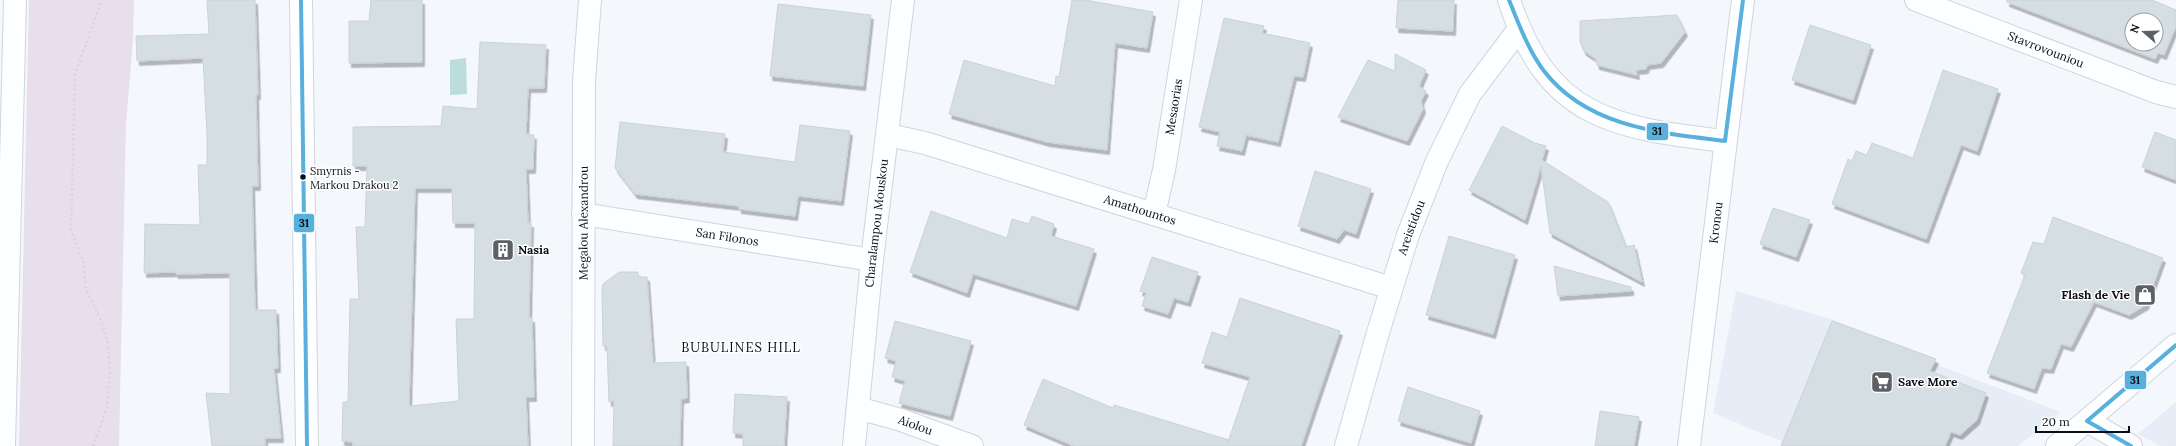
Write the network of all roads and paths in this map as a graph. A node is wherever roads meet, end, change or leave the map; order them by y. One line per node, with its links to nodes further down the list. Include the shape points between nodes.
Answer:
1 (14, 0): 21 (street)
2 (102, 0): 22 (path, via 75,74 71,231 83,261 86,289 100,318 108,343 110,373 107,407)
3 (301, 0): 23 (street)
4 (590, 0): 14 (street, Megalou Alexandrou, via 584,81)
5 (903, 0): 12 (street, Charalampou Mouskou)
6 (1190, 0): 15 (street, Mesaorias, via 1164,170)
7 (1509, 0): 10 (street)
8 (1743, 0): 13 (street, Kronou)
9 (1916, 0): 11 (street, Stavrovouniou, via 2156,92)
10 (1519, 29): 13 (street, via 1543,70 1560,89 1593,112 1614,122 1657,133); 17 (street, Areistidou, via 1470,94 1454,123 1421,201)
11 (2176, 96)
12 (888, 135): 15 (street, Amathountos, via 926,143); 16 (street, Charalampou Mouskou)
13 (1725, 140): 28 (street, Kronou)
14 (583, 214): 16 (street, San Filonos); 24 (street, Megalou Alexandrou)
15 (1154, 214): 17 (street, Amathountos)
16 (872, 260): 19 (street, Charalampou Mouskou)
17 (1392, 288): 27 (street, Areistidou)
18 (2176, 345): 20 (street)
19 (858, 408): 25 (street, Charalampou Mouskou); 26 (street, Aiolou, via 901,420)
20 (2087, 421): 29 (street); 30 (street)
21 (4, 446)
22 (93, 446)
23 (307, 446)
24 (583, 446)
25 (854, 446)
26 (972, 446)
27 (1346, 446)
28 (1689, 446)
29 (2057, 446)
30 (2131, 446)

